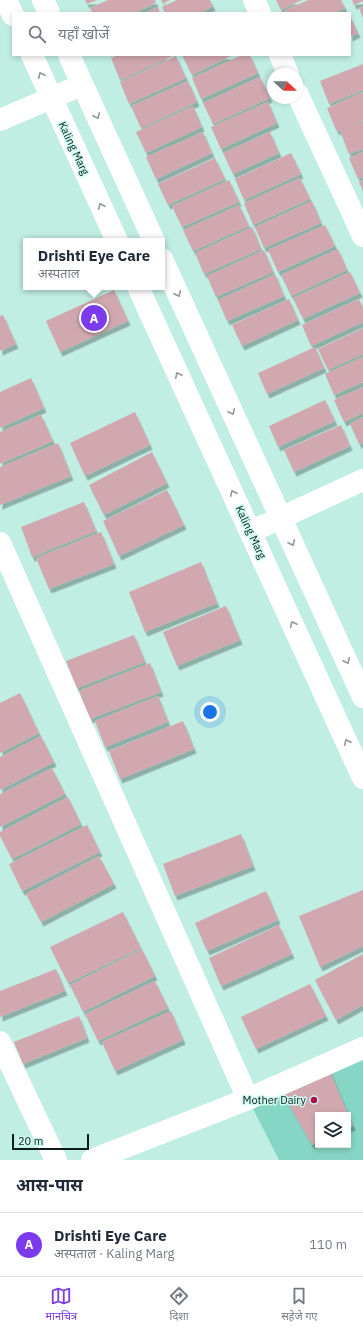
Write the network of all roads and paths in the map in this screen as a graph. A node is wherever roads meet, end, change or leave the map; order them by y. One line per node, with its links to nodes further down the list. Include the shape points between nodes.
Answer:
1 (6, 0): 6 (street)
2 (43, 0): 4 (street)
3 (254, 0): 5 (street)
4 (49, 12)
5 (260, 12)
6 (12, 13)
7 (32, 56): 12 (street, Kaling Marg, one-way to 7)
8 (69, 56): 11 (street)
9 (280, 56): 10 (street)
10 (285, 68)
11 (82, 85): 12 (street); 17 (street, one-way to 17)
12 (52, 98): 14 (street); 16 (street, Kaling Marg, one-way to 12)
13 (302, 104): 15 (street)
14 (0, 120)
15 (363, 236)
16 (116, 238)
17 (153, 238)
18 (165, 266): 21 (street, one-way to 21)
19 (139, 290): 22 (street, Kaling Marg, one-way to 19)
20 (363, 480): 21 (street)
21 (281, 518): 22 (street); 24 (street, one-way to 24)
22 (250, 532): 25 (street, Kaling Marg, one-way to 22)
23 (0, 543): 28 (street)
24 (363, 697)
25 (363, 778)
26 (0, 1042): 29 (street)
27 (363, 1048): 28 (street)
28 (248, 1099): 30 (street)
29 (56, 1160)
30 (92, 1160)

